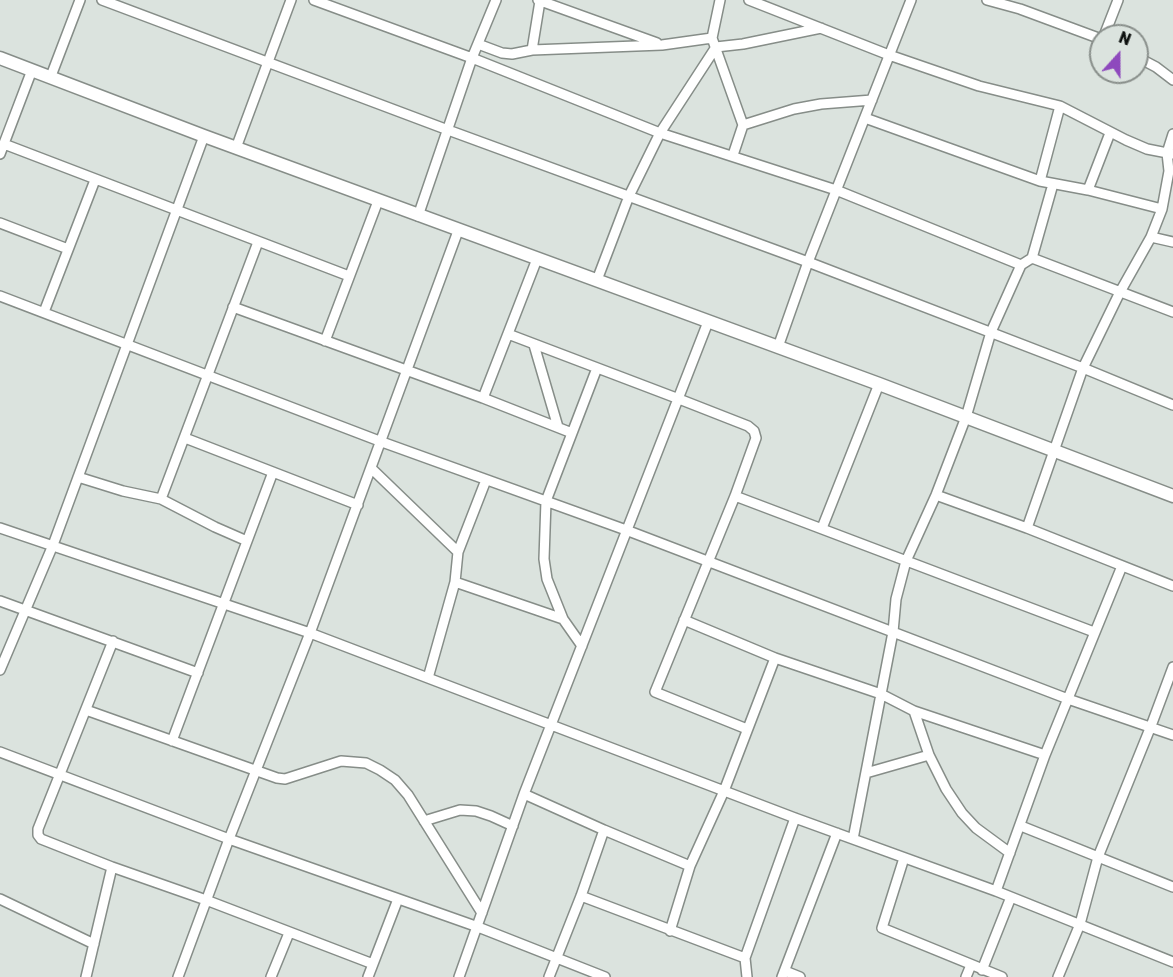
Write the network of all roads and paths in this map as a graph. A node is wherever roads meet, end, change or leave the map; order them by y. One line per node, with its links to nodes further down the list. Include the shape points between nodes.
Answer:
1 (80, 0): 25 (street)
2 (102, 0): 22 (street)
3 (291, 0): 22 (street)
4 (314, 0): 21 (street)
5 (496, 0): 16 (street)
6 (539, 0): 17 (street); 18 (street)
7 (720, 0): 15 (street)
8 (749, 0): 13 (street)
9 (911, 0): 19 (street)
10 (987, 0): 14 (street)
11 (1118, 0): 12 (street)
12 (1109, 24)
13 (820, 28): 15 (street, via 744,44); 19 (street)
14 (1089, 35)
15 (714, 43): 17 (street); 30 (street); 32 (street)
16 (478, 44): 18 (street, via 502,53); 21 (street)
17 (662, 45): 18 (street)
18 (532, 50)
19 (889, 55): 27 (street); 28 (street, via 979,86)
20 (0, 58): 24 (street)
21 (472, 58): 31 (street); 32 (street)
22 (267, 62): 31 (street); 37 (street)
23 (1149, 64): 26 (street)
24 (32, 70): 25 (street); 36 (street)
25 (51, 76): 35 (street)
26 (1173, 80)
27 (872, 100): 29 (street); 30 (street, via 803,107)
28 (1060, 106): 33 (street); 43 (street)
29 (865, 118): 43 (street); 45 (street)
30 (743, 125): 40 (street)
31 (448, 130): 47 (street); 51 (street)
32 (660, 133): 40 (street); 47 (street)
33 (1110, 133): 39 (street); 46 (street)
34 (1173, 134): 39 (street)
35 (204, 136): 37 (street); 50 (street)
36 (4, 144): 38 (street); 42 (street)
37 (236, 148): 48 (street)
38 (0, 154)
39 (1170, 154): 41 (street)
40 (733, 155): 45 (street)
41 (1171, 172): 49 (street)
42 (95, 180): 50 (street); 57 (street)
43 (1040, 181): 44 (street)
44 (1053, 184): 46 (street); 58 (street)
45 (836, 190): 60 (street); 61 (street)
46 (1088, 190): 49 (street)
47 (629, 196): 60 (street); 63 (street)
48 (378, 201): 51 (street); 62 (street)
49 (1162, 209): 54 (street)
50 (177, 211): 55 (street); 73 (street)
51 (418, 216): 53 (street)
52 (0, 223): 57 (street)
53 (458, 231): 59 (street); 78 (street)
54 (1151, 237): 56 (street); 64 (street)
55 (258, 242): 62 (street); 66 (street)
56 (1173, 242)
57 (68, 249): 67 (street)
58 (1032, 258): 61 (street); 64 (street)
59 (537, 259): 63 (street); 71 (street)
60 (808, 262): 70 (street); 75 (street)
61 (1021, 265): 70 (street)
62 (349, 276): 72 (street)
63 (597, 280): 69 (street)
64 (1120, 292): 68 (street); 77 (street)
65 (0, 296): 67 (street)
66 (233, 307): 72 (street); 79 (street)
67 (44, 312): 73 (street)
68 (1173, 312)
69 (708, 322): 75 (street); 82 (street)
70 (991, 332): 77 (street); 84 (street)
71 (508, 334): 74 (street); 81 (street)
72 (325, 341): 78 (street)
73 (127, 344): 79 (street); 92 (street)
74 (534, 345): 76 (street); 85 (street)
75 (778, 347): 80 (street)
76 (597, 368): 82 (street); 86 (street)
77 (1083, 368): 83 (street); 89 (street)
78 (407, 371): 81 (street); 88 (street)
79 (208, 375): 87 (street); 88 (street)
80 (879, 384): 84 (street); 101 (street)
81 (483, 398): 85 (street)
82 (679, 399): 95 (street, via 754,431 756,438); 103 (street)
83 (1173, 405)
84 (966, 417): 89 (street); 94 (street)
85 (558, 427): 86 (street)
86 (572, 433): 98 (street)
87 (185, 438): 91 (street); 97 (street)
88 (382, 442): 90 (street); 93 (street)
89 (1054, 451): 96 (street); 102 (street)
90 (372, 469): 99 (street); 106 (street)
91 (273, 472): 99 (street); 104 (street)
92 (78, 477): 97 (street); 105 (street)
93 (486, 480): 98 (street); 106 (street)
94 (936, 495): 102 (street); 108 (street)
95 (735, 496): 101 (street); 107 (street)
96 (1173, 496)
97 (161, 499): 104 (street)
98 (546, 501): 103 (street); 115 (street, via 544,559 547,579)
99 (358, 505): 119 (street)
100 (0, 528): 105 (street)
101 (822, 528): 108 (street)
102 (1027, 528): 109 (street)
103 (626, 530): 107 (street); 121 (street)
104 (247, 541): 113 (street)
105 (53, 545): 113 (street); 114 (street)
106 (458, 552): 110 (street)
107 (708, 561): 116 (street); 117 (street)
108 (906, 561): 117 (street); 118 (street)
109 (1122, 567): 111 (street); 118 (street)
110 (455, 582): 115 (street); 126 (street)
111 (1173, 586)
112 (0, 602): 114 (street)
113 (225, 603): 119 (street); 125 (street)
114 (25, 610): 120 (street); 124 (street)
115 (563, 619): 121 (street)
116 (684, 620): 122 (street); 133 (street, via 654,692)
117 (893, 632): 127 (street); 128 (street)
118 (1094, 632): 128 (street)
119 (310, 633): 126 (street); 139 (street)
120 (113, 641): 125 (street); 129 (street)
121 (582, 646): 131 (street)
122 (775, 658): 127 (street); 133 (street)
123 (1173, 667): 132 (street)
124 (0, 670)
125 (198, 673): 135 (street)
126 (428, 678): 131 (street)
127 (881, 694): 130 (street); 140 (street)
128 (1068, 699): 132 (street); 138 (street)
129 (86, 710): 135 (street); 141 (street)
130 (914, 711): 137 (street); 138 (street)
131 (551, 726): 142 (street); 143 (street)
132 (1151, 726): 134 (street); 153 (street)
133 (747, 729): 142 (street)
134 (1173, 735)
135 (172, 741): 139 (street)
136 (0, 752): 141 (street)
137 (929, 755): 140 (street); 152 (street, via 962,813)
138 (1045, 755): 147 (street)
139 (257, 772): 145 (street, via 285,779 341,761 366,763 395,780); 150 (street)
140 (866, 773): 151 (street)
141 (60, 775): 150 (street); 156 (street, via 38,835)
142 (724, 791): 144 (street); 155 (street)
143 (524, 794): 146 (street); 148 (street)
144 (795, 818): 149 (street); 171 (street)
145 (424, 821): 146 (street, via 460,810 476,811); 164 (street)
146 (513, 826): 164 (street)
147 (1021, 826): 152 (street); 153 (street)
148 (604, 830): 155 (street); 159 (street)
149 (837, 833): 151 (street); 176 (street)
150 (229, 839): 162 (street); 163 (street)
151 (853, 839): 154 (street)
152 (1010, 854): 158 (street)
153 (1098, 857): 157 (street); 165 (street)
154 (904, 858): 158 (street); 174 (street, via 882,928)
155 (690, 866): 167 (street)
156 (112, 867): 163 (street); 169 (street)
157 (1173, 887)
158 (996, 891): 160 (street)
159 (581, 896): 167 (street); 170 (street)
160 (1011, 897): 165 (street); 175 (street)
161 (0, 899): 169 (street)
162 (398, 899): 166 (street); 173 (street)
163 (206, 900): 168 (street); 178 (street)
164 (482, 912): 166 (street)
165 (1080, 924): 172 (street); 188 (street)
166 (478, 927): 170 (street); 181 (street)
167 (670, 931): 171 (street)
168 (289, 933): 173 (street); 179 (street)
169 (94, 944): 177 (street)
170 (556, 958): 182 (street); 183 (street)
171 (745, 958): 184 (street)
172 (1173, 962)
173 (373, 964): 180 (street)
174 (971, 965): 175 (street); 186 (street)
175 (982, 970): 187 (street)
176 (784, 974): 185 (street)
177 (86, 977)
178 (178, 977)
179 (272, 977)
180 (368, 977)
181 (459, 977)
182 (549, 977)
183 (605, 977)
184 (747, 977)
185 (800, 977)
186 (966, 977)
187 (1002, 977)
188 (1058, 977)

